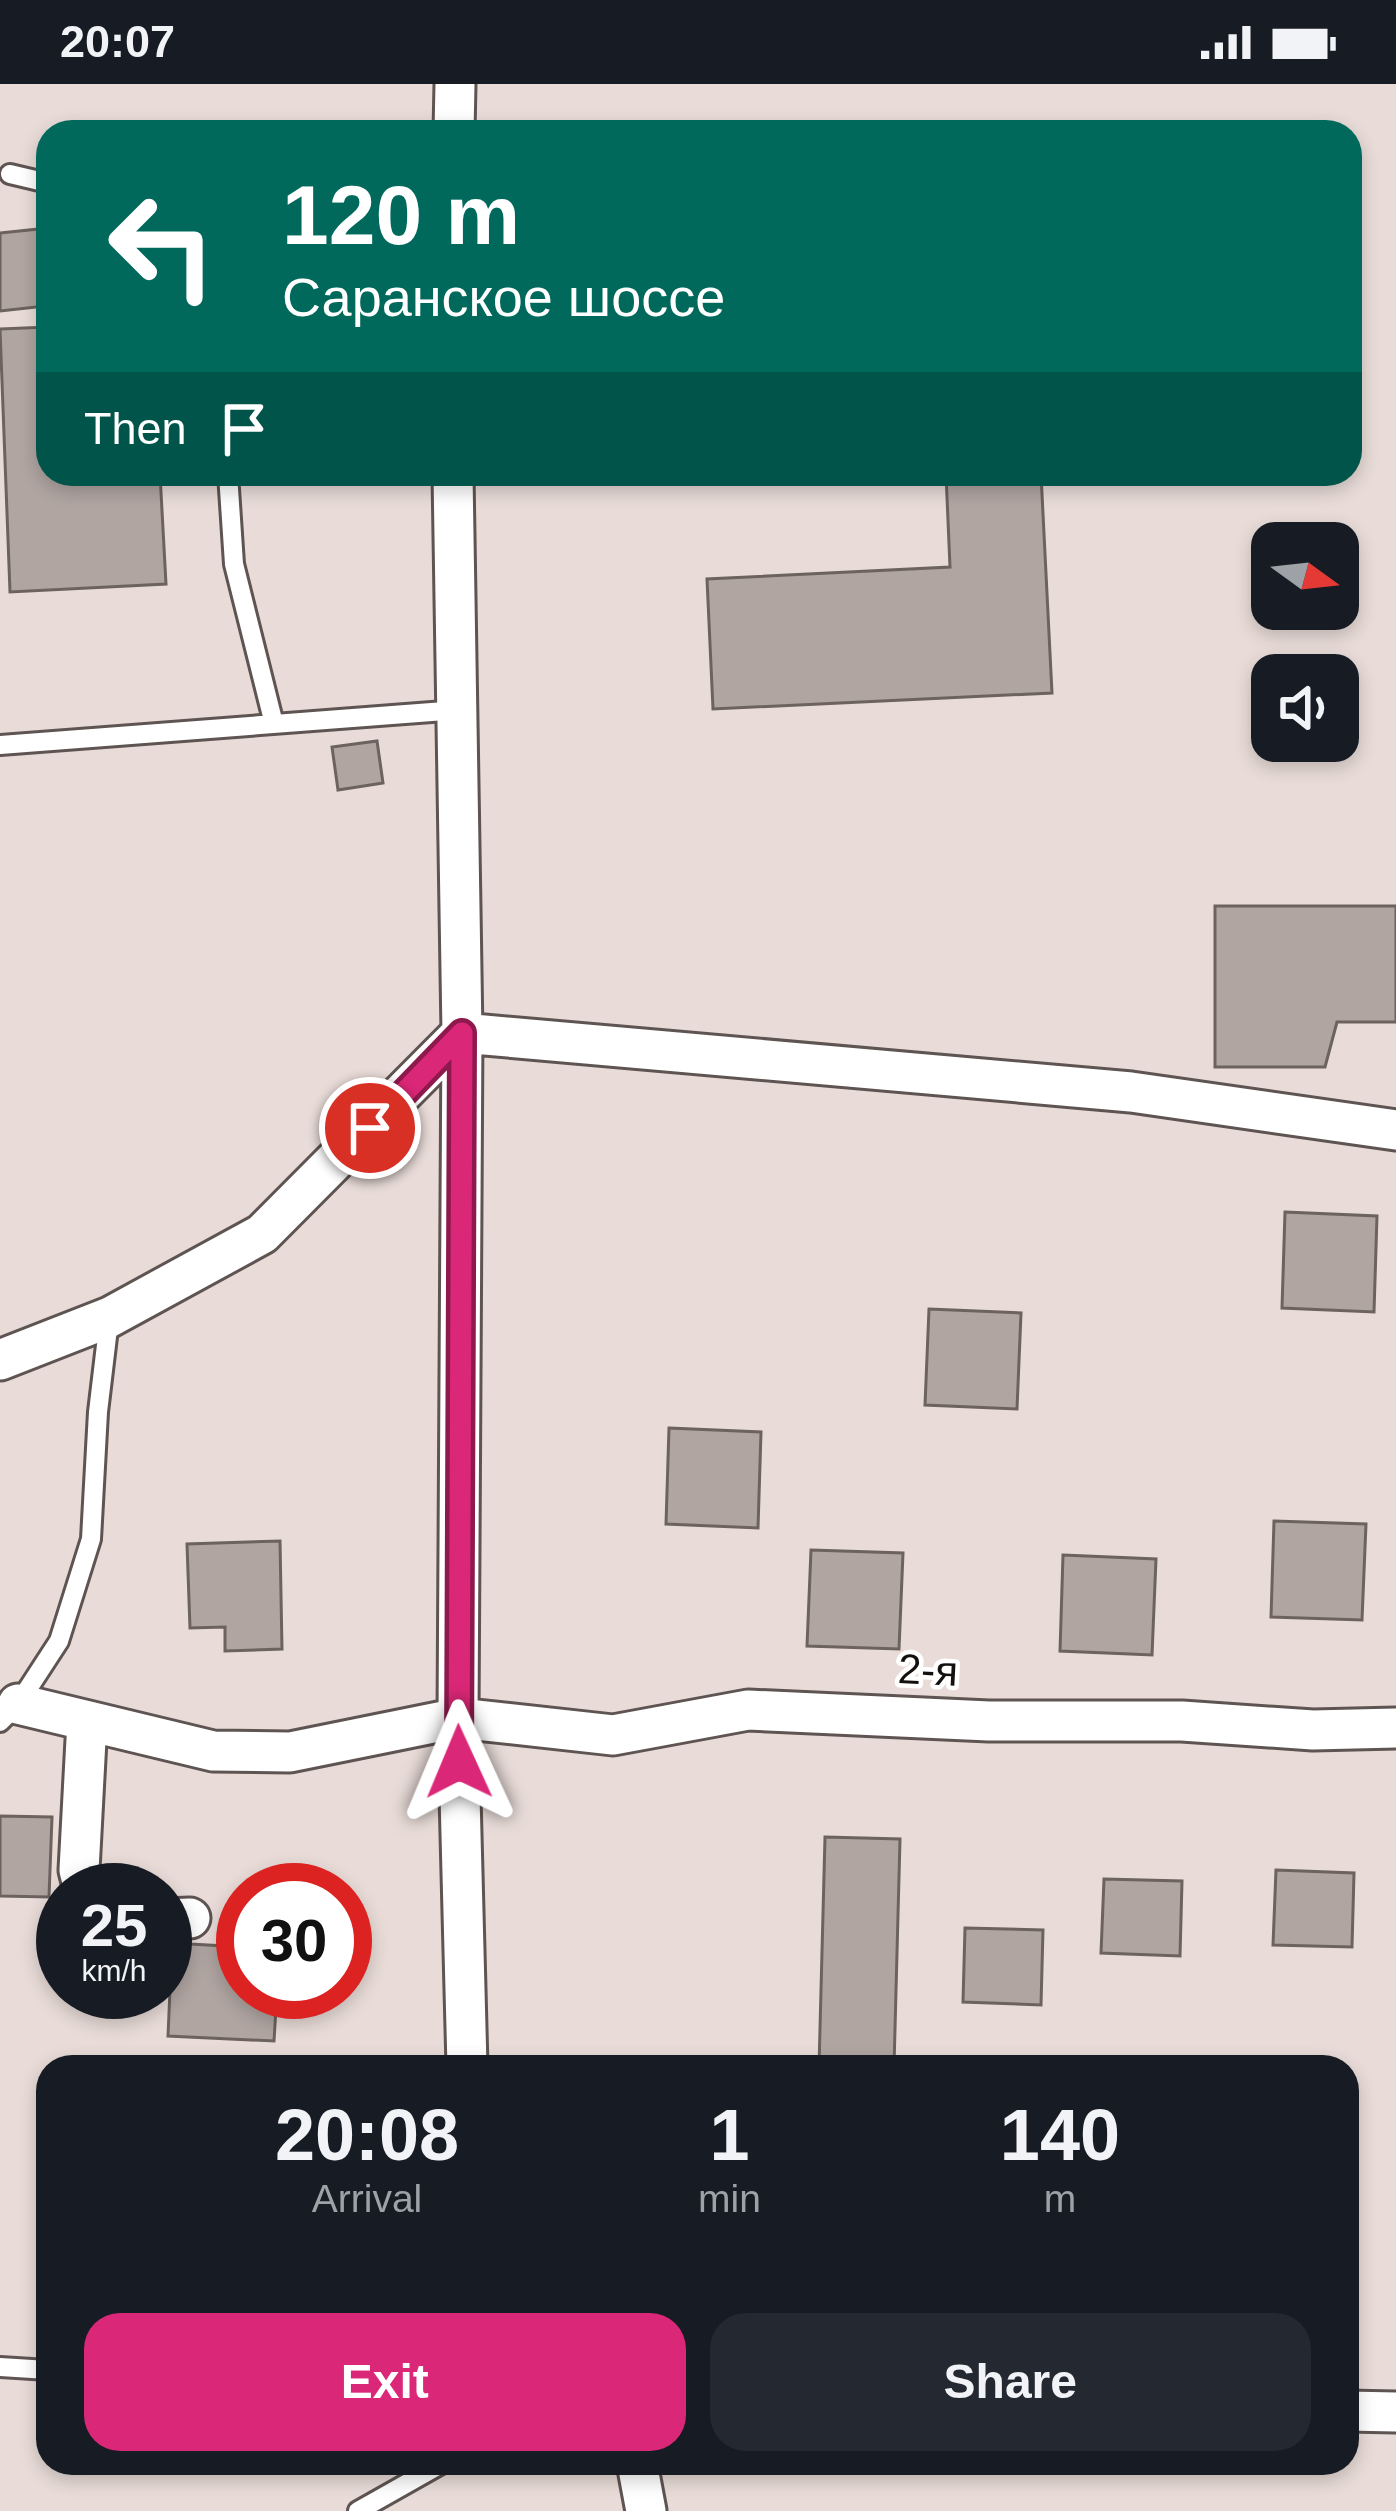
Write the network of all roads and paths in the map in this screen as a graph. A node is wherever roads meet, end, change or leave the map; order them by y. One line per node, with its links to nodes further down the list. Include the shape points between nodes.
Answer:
1 (455, 84): 2 (street)
2 (454, 120)
3 (10, 174): 4 (lane)
4 (36, 180)
5 (229, 486): 8 (lane, via 234,564)
6 (453, 486): 7 (street)
7 (458, 710): 8 (lane); 10 (street)
8 (274, 724): 9 (lane)
9 (0, 745)
10 (462, 1033): 11 (street, via 1131,1092); 12 (street, via 262,1234); 15 (street)
11 (1396, 1130)
12 (110, 1317): 13 (street); 14 (lane, via 91,1539 58,1641)
13 (0, 1360)
14 (9, 1713): 16 (street, 2-я)
15 (458, 1718): 16 (street, 2-я, via 290,1752 213,1751); 17 (street, 2-я, via 613,1735 748,1710); 19 (street)
16 (87, 1720): 18 (street)
17 (1396, 1728)
18 (79, 1863)
19 (467, 2055)
20 (0, 2367): 21 (lane)
21 (36, 2369)
22 (1359, 2411): 23 (street)
23 (1396, 2412)
24 (422, 2475): 26 (lane)
25 (639, 2475): 27 (street)
26 (358, 2511)
27 (646, 2511)

